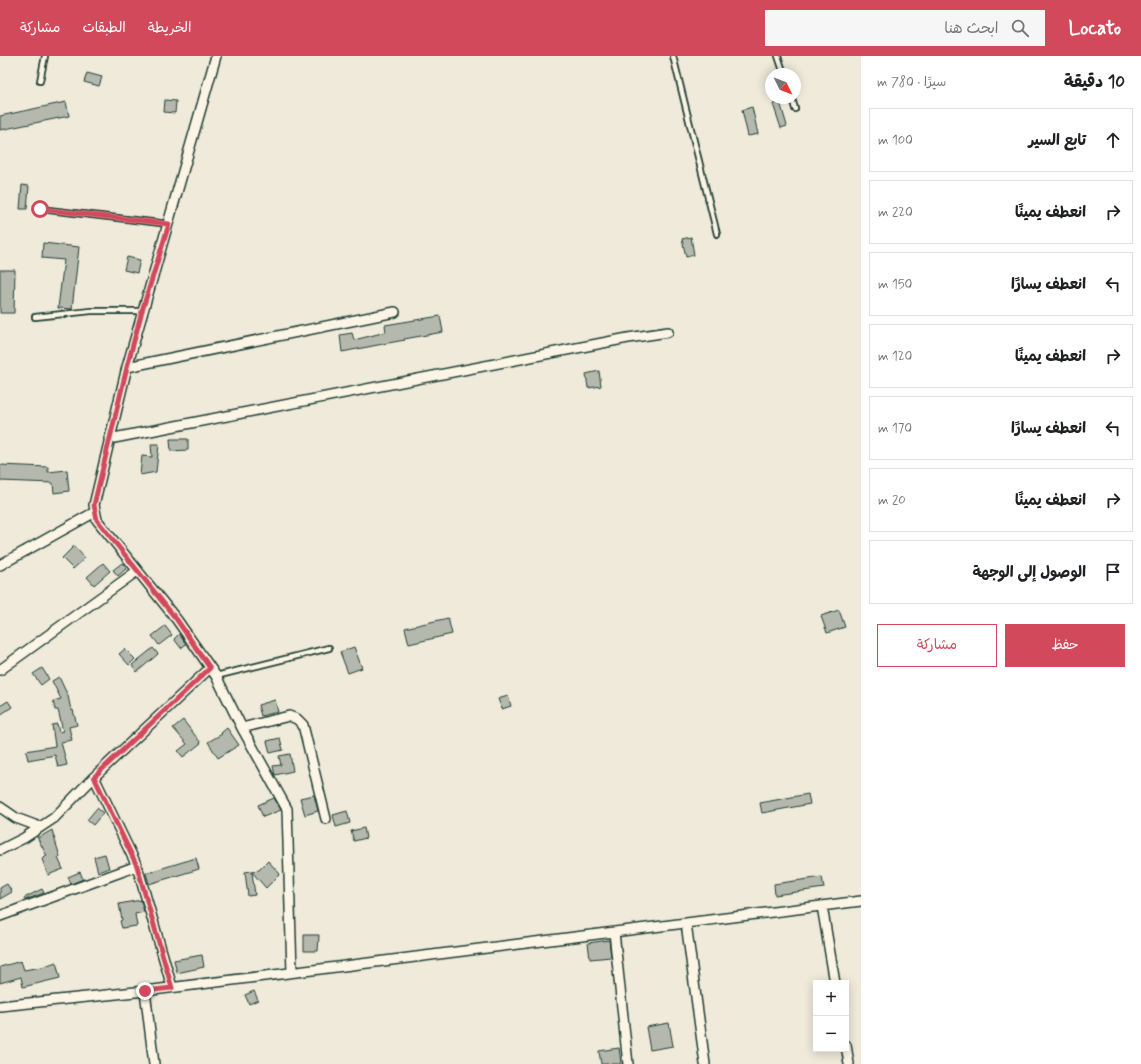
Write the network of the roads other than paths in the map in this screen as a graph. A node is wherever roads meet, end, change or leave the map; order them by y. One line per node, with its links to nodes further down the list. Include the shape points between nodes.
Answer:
1 (45, 56): 6 (lane)
2 (216, 56): 10 (street)
3 (673, 56): 11 (lane)
4 (778, 56): 5 (lane)
5 (782, 68)
6 (40, 81)
7 (794, 104): 8 (lane)
8 (795, 109)
9 (40, 209): 10 (lane)
10 (169, 224): 12 (street)
11 (717, 234)
12 (142, 311): 14 (lane, via 91,311); 16 (street)
13 (394, 312): 16 (street)
14 (35, 317)
15 (668, 332): 17 (street)
16 (127, 367): 17 (street)
17 (109, 439): 18 (street, via 94,505)
18 (95, 512): 19 (street); 20 (street, via 97,520)
19 (0, 565)
20 (137, 571): 22 (street, via 177,620); 23 (street)
21 (329, 648): 24 (lane)
22 (210, 668): 24 (street); 26 (street)
23 (0, 670)
24 (216, 676): 25 (street)
25 (242, 728): 28 (street, via 289,716 297,719 303,726); 37 (street, via 287,809)
26 (94, 777): 29 (street, via 54,818); 31 (street)
27 (0, 807): 29 (street, via 16,818)
28 (326, 819)
29 (40, 827): 30 (street, via 24,838)
30 (1, 848)
31 (137, 866): 34 (street); 39 (street)
32 (861, 901): 33 (street)
33 (822, 906): 35 (street); 38 (street)
34 (0, 916)
35 (686, 923): 36 (street); 45 (street)
36 (614, 932): 37 (street); 44 (street)
37 (292, 972): 39 (street)
38 (834, 980)
39 (172, 988): 40 (street)
40 (145, 991): 41 (street); 43 (street)
41 (0, 1006)
42 (847, 1052): 46 (street)
43 (154, 1064)
44 (628, 1064)
45 (705, 1064)
46 (849, 1064)

